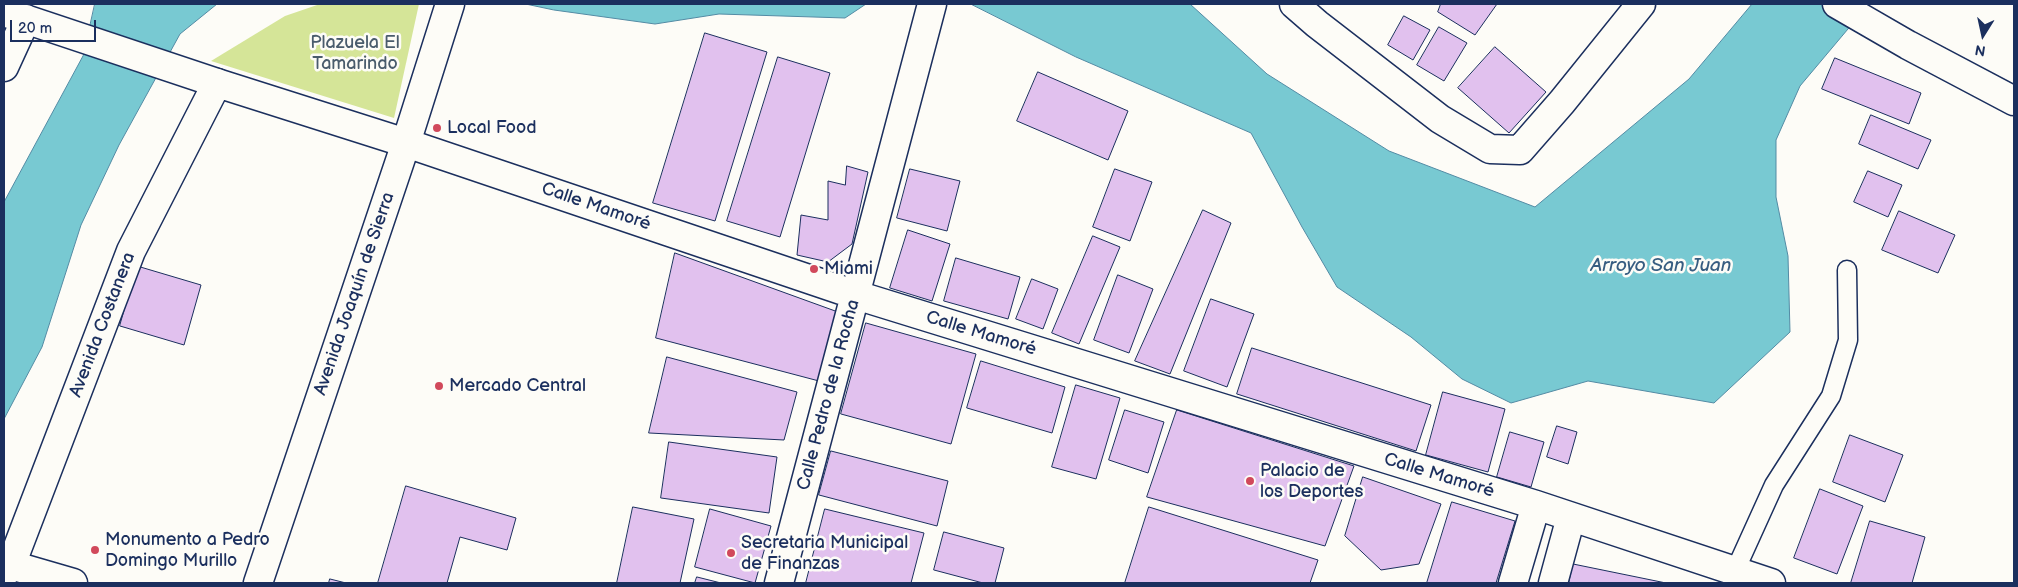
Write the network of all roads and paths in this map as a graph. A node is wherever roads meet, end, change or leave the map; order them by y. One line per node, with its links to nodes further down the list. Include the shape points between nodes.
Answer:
1 (450, 4): 10 (street, Avenida Joaquín de Sierra)
2 (932, 4): 12 (street, Calle Pedro de la Rocha)
3 (1294, 4): 4 (street, via 1440,119 1490,149 1520,150)
4 (1642, 4)
5 (1837, 4): 9 (street)
6 (15, 15): 7 (street); 8 (street, Calle Mamoré)
7 (4, 67)
8 (205, 79): 10 (street, Calle Mamoré); 15 (street, Avenida Costanera, via 131,251)
9 (2014, 101)
10 (406, 143): 12 (street, Calle Mamoré); 18 (street, Avenida Joaquín de Sierra)
11 (1847, 270): 16 (lane, via 1848,340 1831,396 1774,485)
12 (856, 295): 13 (street, Calle Mamoré); 19 (street, Calle Pedro de la Rocha)
13 (1536, 505): 14 (street, Calle Mamoré); 20 (street)
14 (1571, 517): 16 (street, Calle Mamoré); 21 (street)
15 (7, 569): 17 (street)
16 (1735, 571): 22 (street, Calle Mamoré)
17 (73, 583)
18 (258, 583)
19 (779, 583)
20 (1514, 583)
21 (1553, 583)
22 (1771, 583)

